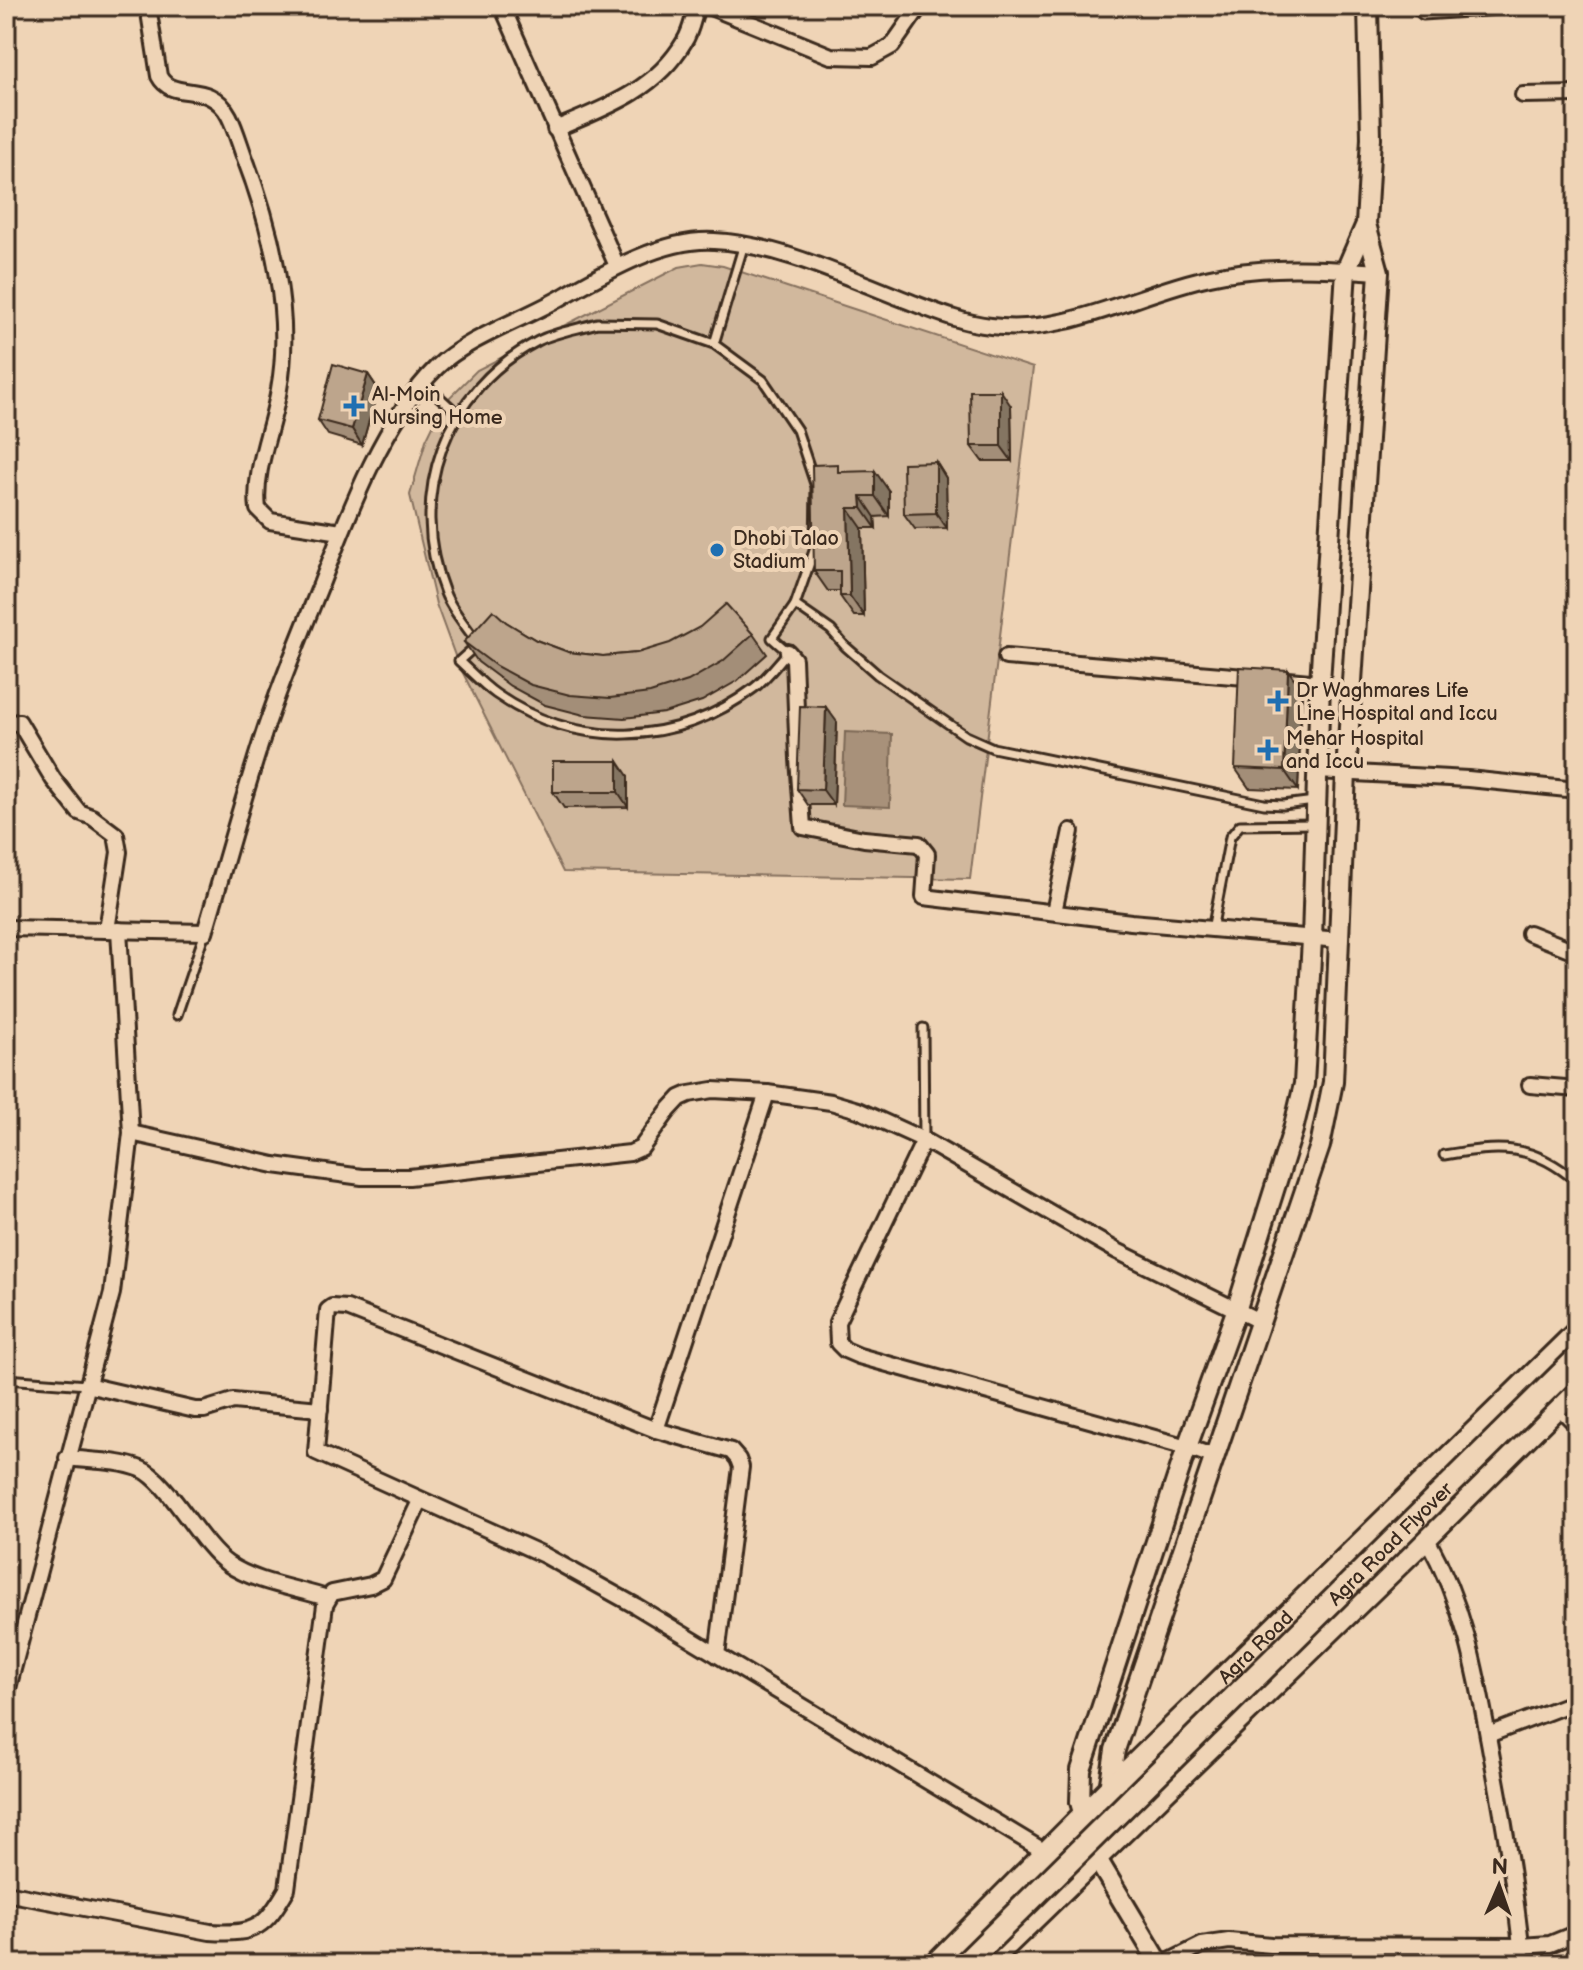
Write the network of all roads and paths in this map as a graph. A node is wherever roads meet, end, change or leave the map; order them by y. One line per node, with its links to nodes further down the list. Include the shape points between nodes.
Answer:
1 (148, 6): 21 (street, via 159,76 174,89 215,98 228,114 269,229 284,344 258,509 270,521)
2 (502, 6): 12 (street)
3 (697, 6): 12 (street, via 686,40 644,88)
4 (708, 6): 5 (street, via 831,56 872,57 892,46)
5 (920, 6)
6 (1348, 6): 7 (lane)
7 (1368, 6): 13 (street, via 1371,138)
8 (1412, 6): 9 (lane, via 1423,15)
9 (1560, 6)
10 (1577, 94): 11 (street)
11 (1523, 95)
12 (555, 129): 15 (street)
13 (1366, 224): 16 (street); 17 (street)
14 (744, 244): 15 (street, via 709,240 679,245); 16 (street, via 992,327 1054,325 1210,277 1251,270); 18 (lane)
15 (617, 266): 19 (street, via 476,342 439,365)
16 (1346, 270): 17 (street); 25 (street)
17 (1379, 272): 28 (street)
18 (714, 344): 20 (lane, via 657,324 597,323 539,340 489,374); 22 (lane, via 763,380 797,430 816,487 815,548)
19 (424, 383): 20 (lane); 21 (street, via 401,411)
20 (458, 414): 23 (lane, via 432,477 429,537 445,594 478,644 459,661 494,693 534,717 579,731 626,735 673,729 717,712 756,686)
21 (341, 532): 37 (street, via 265,729)
22 (795, 605): 23 (lane, via 772,638); 30 (lane, via 831,630 878,675 966,736 993,748 1264,804)
23 (788, 652): 33 (street, via 794,659 803,827 919,844 927,854 924,897)
24 (1006, 657): 25 (street)
25 (1320, 683): 27 (street)
26 (6, 724): 35 (street, via 19,722 79,812 116,835)
27 (1317, 771): 28 (street); 30 (street)
28 (1346, 772): 29 (street); 40 (street)
29 (1577, 790)
30 (1315, 801): 31 (street)
31 (1315, 824): 36 (lane, via 1240,825 1230,837); 39 (street)
32 (1071, 831): 33 (street)
33 (1054, 912): 36 (street)
34 (6, 928): 35 (street)
35 (113, 930): 37 (street); 47 (street)
36 (1212, 930): 39 (street)
37 (205, 932): 42 (lane)
38 (1529, 933): 41 (street)
39 (1312, 939): 40 (street); 51 (street, via 1304,1084)
40 (1339, 940): 52 (street, via 1333,1082 1326,1118)
41 (1577, 952)
42 (177, 1015)
43 (923, 1028): 48 (lane)
44 (1530, 1085): 45 (street)
45 (1577, 1089)
46 (767, 1093): 47 (street, via 689,1094 668,1111 641,1148 630,1153 409,1177 362,1177 274,1165); 48 (street, via 845,1106); 60 (street)
47 (131, 1133): 56 (street, via 112,1293)
48 (924, 1140): 51 (street, via 1117,1251); 62 (street, via 837,1322 838,1343 859,1356)
49 (1444, 1155): 50 (lane, via 1511,1149 1535,1155)
50 (1577, 1182)
51 (1236, 1311): 52 (street); 62 (street)
52 (1261, 1322): 63 (street)
53 (1577, 1333): 72 (highway, Agra Road)
54 (1577, 1359): 81 (highway, Agra Road Flyover, bridge)
55 (6, 1379): 56 (lane)
56 (87, 1385): 59 (street, via 195,1410 233,1401); 64 (street)
57 (1577, 1386): 58 (highway, Agra Road)
58 (1555, 1408): 61 (lane); 66 (highway, Agra Road)
59 (320, 1409): 60 (street, via 326,1316 340,1307); 65 (street, via 316,1452)
60 (656, 1430): 68 (street, via 731,1451 741,1467)
61 (1577, 1430)
62 (1187, 1447): 63 (street); 73 (street, via 1081,1770)
63 (1215, 1457): 72 (street, via 1115,1750)
64 (67, 1458): 67 (street, via 145,1471 232,1566); 70 (street)
65 (420, 1501): 67 (street, via 383,1579); 68 (street, via 544,1555)
66 (1426, 1537): 71 (street, via 1464,1621); 74 (highway, Agra Road)
67 (327, 1598): 77 (street, via 287,1889 271,1916 254,1929 232,1934)
68 (717, 1655): 75 (street)
69 (1577, 1701): 71 (street)
70 (6, 1708)
71 (1488, 1735): 79 (street)
72 (1107, 1792): 73 (highway, Agra Road); 74 (street)
73 (1084, 1816): 75 (highway, Agra Road); 76 (street)
74 (1116, 1838): 76 (highway, Agra Road)
75 (1047, 1853): 76 (street); 80 (highway, Agra Road)
76 (1089, 1864): 82 (highway, Agra Road); 83 (street)
77 (6, 1893)
78 (1577, 1933): 79 (street, via 1550,1944)
79 (1521, 1946): 83 (street, via 1229,1941 1202,1945); 84 (street)
80 (936, 1964)
81 (965, 1964)
82 (986, 1964)
83 (1162, 1964)
84 (1523, 1964)

